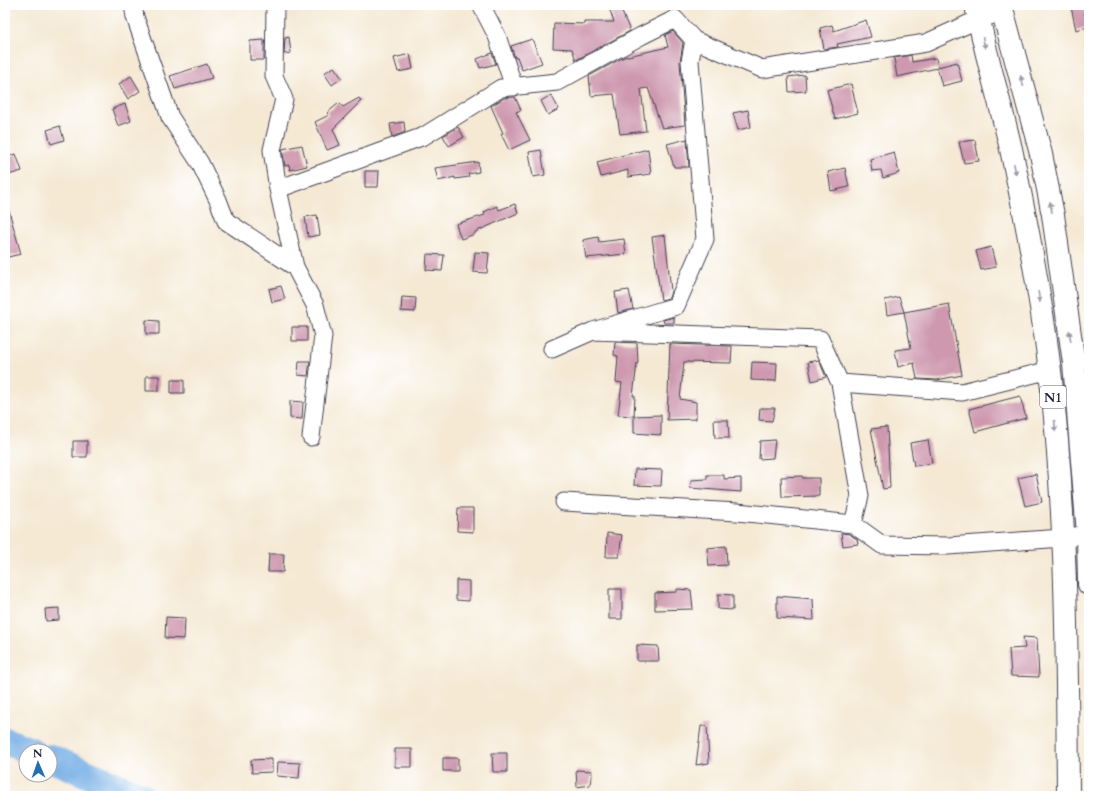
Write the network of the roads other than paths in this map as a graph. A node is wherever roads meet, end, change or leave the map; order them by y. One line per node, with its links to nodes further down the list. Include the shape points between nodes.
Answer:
1 (133, 5): 9 (street, via 170,117 200,164 226,221)
2 (275, 5): 8 (street, via 274,76 284,99 272,150)
3 (481, 5): 7 (street, via 497,36)
4 (1002, 9): 5 (street); 12 (main road, N1, one-way to 4, via 1041,154)
5 (977, 12): 6 (street, via 926,43 762,69); 13 (main road, N1, one-way to 13, via 1030,240)
6 (694, 40): 7 (street, via 675,19 557,82); 10 (street, via 690,61 705,239 676,306)
7 (514, 87): 8 (street, via 501,88 424,136)
8 (278, 189): 9 (street)
9 (295, 267): 15 (street, via 315,305 323,336)
10 (593, 331): 11 (street); 14 (street, via 820,338)
11 (552, 349)
12 (1082, 362): 18 (main road, N1)
13 (1050, 370): 14 (street, via 962,392); 19 (main road, N1, one-way to 19)
14 (840, 383): 17 (street, via 860,496)
15 (311, 437)
16 (564, 502): 17 (street, via 737,512)
17 (853, 524): 19 (street, via 882,545 948,546)
18 (1088, 534): 19 (street); 20 (main road, N1)
19 (1063, 538): 21 (main road, N1)
20 (1089, 584)
21 (1068, 796)

